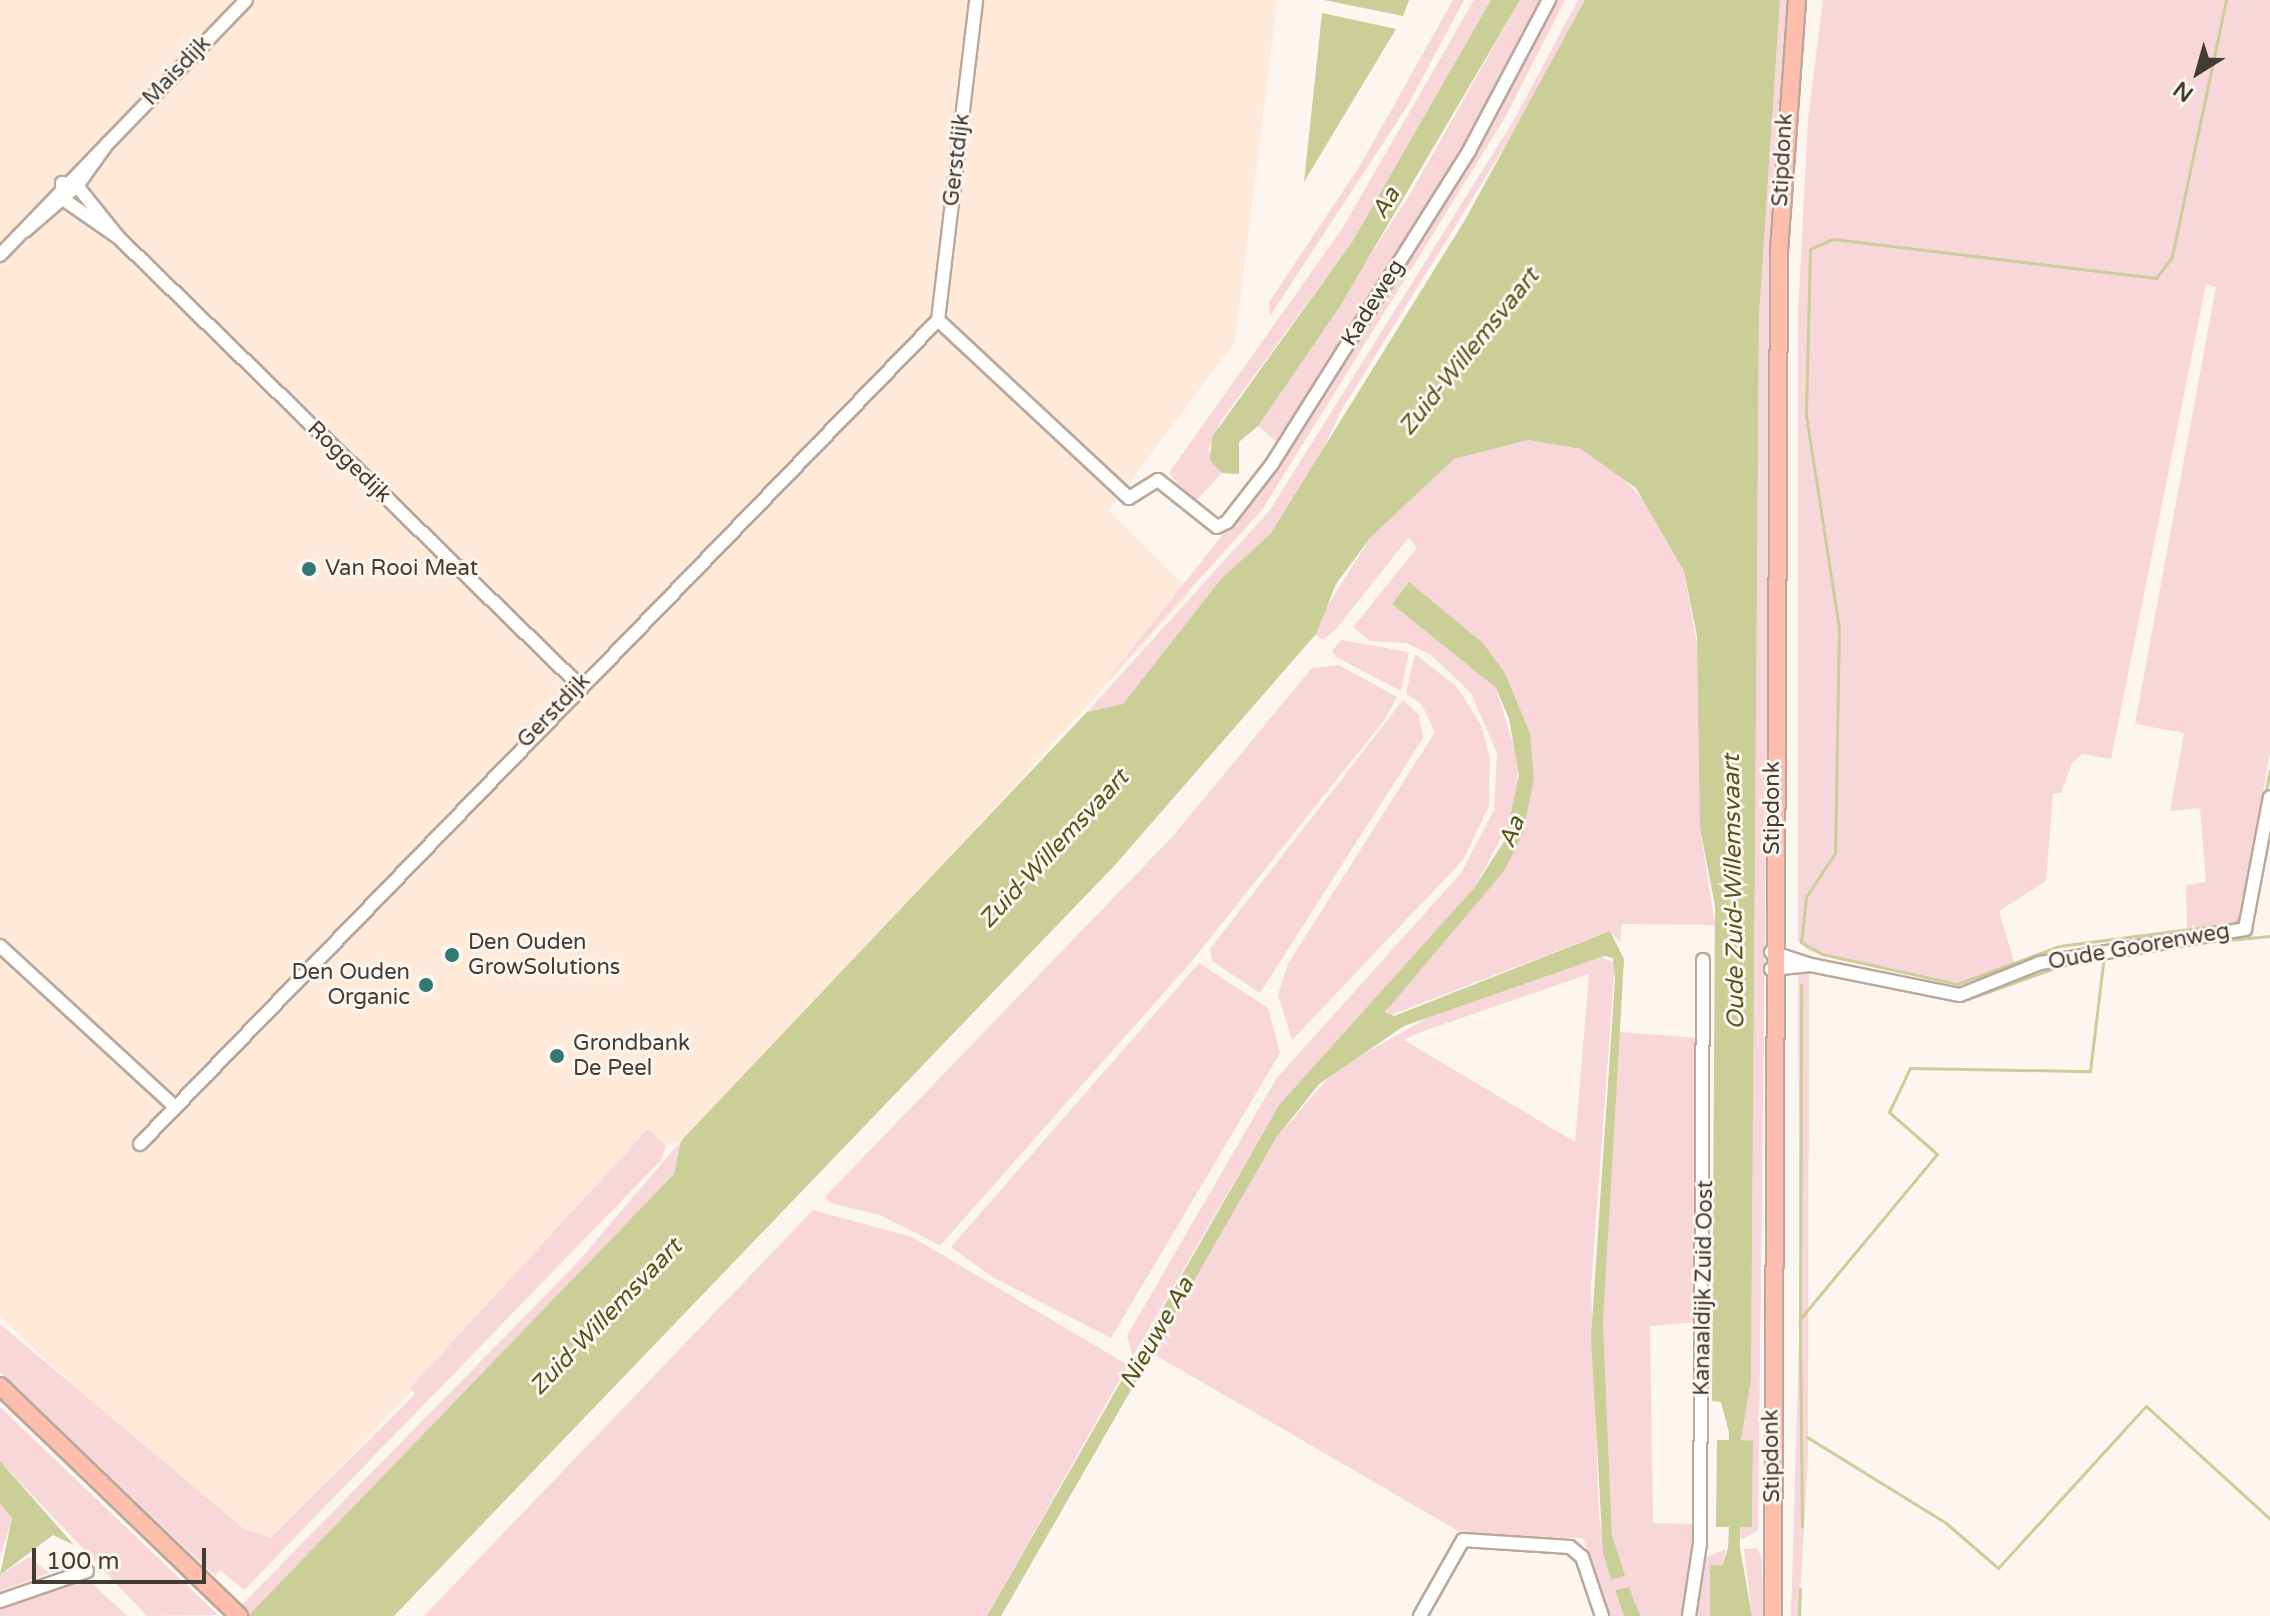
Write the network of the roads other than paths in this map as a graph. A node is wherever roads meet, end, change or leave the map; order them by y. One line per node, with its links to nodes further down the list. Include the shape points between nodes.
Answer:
1 (246, 0): 5 (street, Maisdijk)
2 (976, 0): 12 (street, Gerstdijk)
3 (1549, 0): 12 (street, Kadeweg, via 1469,151 1272,464 1227,522 1217,527 1158,480 1129,498)
4 (1797, 0): 17 (main road, Stipdonk, via 1779,251)
5 (108, 142): 6 (street, Maisdijk); 7 (street, Maisdijk)
6 (62, 183): 7 (street); 8 (street); 9 (street, Maisdijk)
7 (77, 186): 8 (street, Maisdijk); 10 (street, Roggedijk)
8 (63, 199): 9 (street, Maisdijk); 10 (street, Roggedijk)
9 (22, 233): 11 (street, Maisdijk)
10 (119, 238): 13 (street, Roggedijk)
11 (0, 255)
12 (938, 320): 13 (street, Gerstdijk)
13 (579, 685): 18 (street, Gerstdijk)
14 (2270, 797): 17 (street, Oude Goorenweg, via 2245,929 2040,963 1960,995)
15 (0, 946): 18 (street)
16 (1703, 960): 26 (street, Kanaaldijk Zuid Oost, via 1700,1543)
17 (1771, 960): 27 (main road, Stipdonk)
18 (175, 1107): 19 (street, Gerstdijk)
19 (140, 1144)
20 (0, 1386): 23 (main road)
21 (87, 1571): 22 (street)
22 (0, 1601)
23 (239, 1616)
24 (1420, 1616): 25 (street, via 1463,1540 1570,1547 1582,1557)
25 (1602, 1616)
26 (1689, 1616)
27 (1773, 1616)

